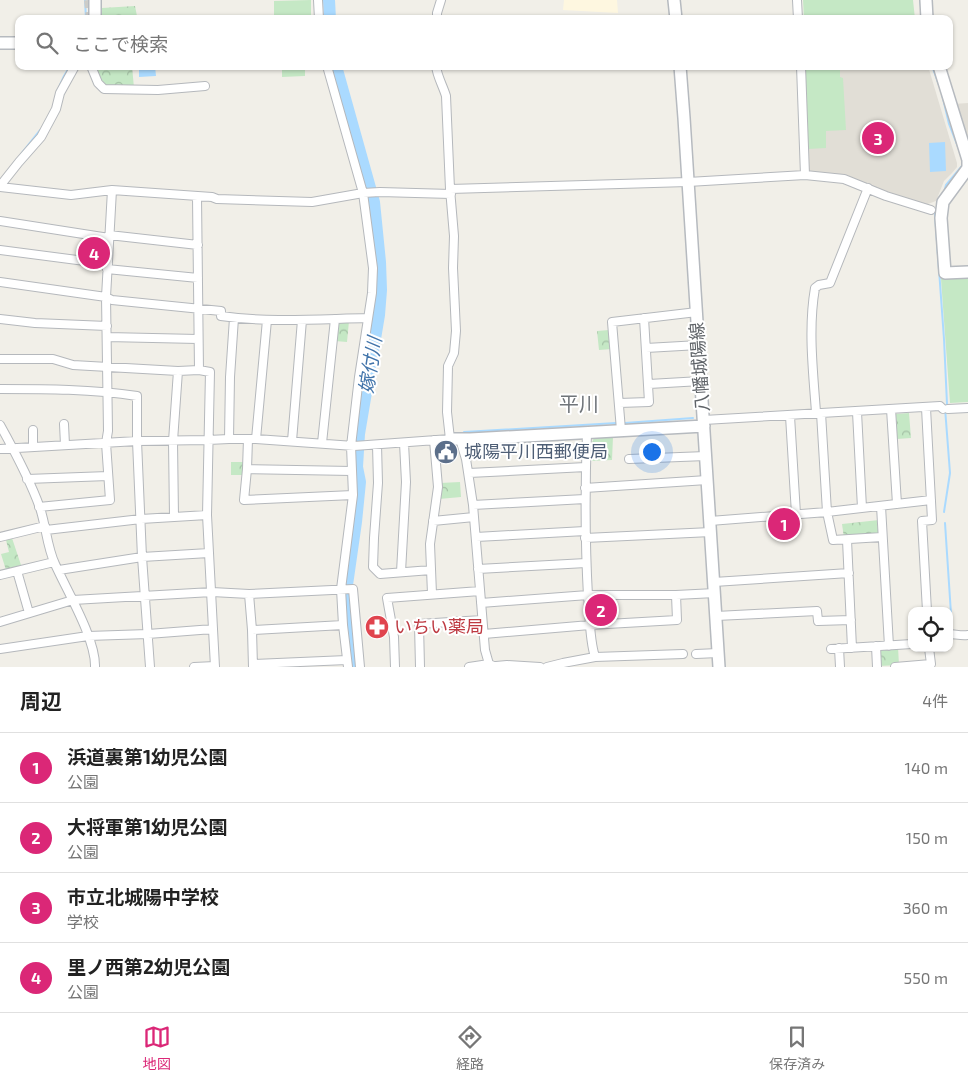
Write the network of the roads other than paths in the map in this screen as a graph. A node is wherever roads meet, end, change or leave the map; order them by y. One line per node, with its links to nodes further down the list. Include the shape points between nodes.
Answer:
1 (95, 0): 7 (main road)
2 (318, 0): 8 (street)
3 (674, 0): 10 (main road)
4 (797, 0): 11 (street)
5 (926, 0): 12 (main road)
6 (440, 1): 9 (street)
7 (95, 15)
8 (319, 15)
9 (438, 15)
10 (676, 15)
11 (798, 15)
12 (927, 15)
13 (0, 43): 14 (main road)
14 (15, 44)
15 (73, 70): 26 (street, via 41,137)
16 (93, 70): 22 (street, via 104,89 158,90)
17 (329, 70): 30 (street)
18 (436, 70): 29 (street, via 446,96)
19 (680, 70): 25 (main road, 八幡城陽線)
20 (801, 70): 24 (street)
21 (939, 70): 23 (main road)
22 (205, 86)
23 (968, 160): 38 (main road, via 968,168 943,202 941,218 945,273)
24 (805, 175): 25 (street); 27 (street, via 844,179)
25 (688, 182): 29 (street); 43 (main road, 八幡城陽線)
26 (0, 187): 28 (street, via 71,195)
27 (868, 188): 32 (street); 68 (street, via 830,283 815,288 812,362)
28 (112, 190): 31 (street); 34 (street)
29 (450, 192): 30 (street); 79 (street, via 456,331 454,353 448,366 447,412)
30 (363, 193): 31 (street, via 312,202); 45 (street, via 373,268)
31 (197, 196): 35 (street)
32 (931, 210)
33 (0, 221): 34 (street)
34 (109, 237): 35 (street); 37 (street)
35 (198, 245): 39 (street)
36 (0, 250): 37 (street)
37 (108, 267): 39 (street); 41 (street)
38 (968, 272)
39 (198, 278): 42 (street)
40 (0, 282): 41 (street)
41 (106, 297): 42 (street); 51 (street)
42 (198, 308): 44 (street, via 221,311 221,316); 53 (street)
43 (697, 312): 46 (street); 54 (main road, 八幡城陽線)
44 (234, 318): 49 (street); 77 (street)
45 (368, 318): 48 (street); 90 (street)
46 (644, 318): 55 (street); 64 (street, via 612,322)
47 (0, 319): 51 (street)
48 (335, 319): 50 (street); 87 (street)
49 (266, 320): 50 (street); 78 (street)
50 (302, 320): 84 (street)
51 (107, 326): 52 (street)
52 (107, 337): 53 (street); 57 (street)
53 (198, 339): 58 (street)
54 (699, 345): 55 (street); 60 (main road, 八幡城陽線)
55 (646, 348): 61 (street)
56 (0, 359): 57 (street, via 53,359 73,365)
57 (108, 366): 59 (street); 63 (street)
58 (199, 370): 59 (street); 80 (street, via 210,372)
59 (178, 371): 83 (street)
60 (701, 381): 61 (street); 71 (main road, 八幡城陽線)
61 (648, 384): 64 (street, via 649,402)
62 (0, 389): 63 (street)
63 (108, 391): 82 (street, via 137,396); 86 (street)
64 (619, 403): 75 (street)
65 (926, 408): 66 (street); 67 (street); 106 (street)
66 (968, 408)
67 (891, 409): 69 (street); 107 (street)
68 (818, 412): 69 (street); 70 (street); 112 (street)
69 (857, 412): 111 (street)
70 (790, 416): 71 (street); 113 (street)
71 (704, 423): 75 (main road); 94 (main road, 八幡城陽線)
72 (64, 424): 88 (street)
73 (0, 425): 92 (street)
74 (33, 430): 91 (street)
75 (621, 430): 76 (main road)
76 (587, 432): 79 (main road); 96 (street)
77 (229, 439): 78 (street); 80 (street)
78 (252, 439): 84 (street); 97 (street)
79 (455, 439): 81 (street); 99 (street, via 466,459)
80 (208, 440): 83 (street); 114 (street)
81 (434, 440): 85 (street); 118 (street, via 438,487)
82 (137, 441): 83 (street); 86 (street); 117 (street)
83 (173, 441): 115 (street)
84 (292, 441): 87 (street)
85 (404, 442): 89 (street); 134 (street, via 406,482)
86 (106, 443): 88 (street); 100 (street)
87 (322, 443): 90 (street)
88 (65, 445): 91 (street)
89 (377, 445): 90 (street); 134 (street, via 374,567 380,574)
90 (353, 446): 98 (street)
91 (33, 447): 92 (street)
92 (13, 448): 93 (street); 101 (street)
93 (0, 449)
94 (706, 456): 95 (street); 102 (main road, 八幡城陽線)
95 (629, 460)
96 (586, 467): 99 (street); 103 (street)
97 (247, 469): 98 (street); 104 (street, via 244,500)
98 (352, 471): 104 (street)
99 (468, 473): 108 (street)
100 (108, 476): 101 (street); 110 (street, via 110,500)
101 (27, 479): 110 (street)
102 (707, 480): 103 (street); 119 (main road, 八幡城陽線)
103 (585, 488): 105 (street)
104 (353, 495): 138 (street)
105 (585, 499): 108 (street); 121 (street)
106 (931, 500): 107 (street); 148 (street, via 932,520 922,521)
107 (897, 504): 109 (street)
108 (473, 505): 116 (street)
109 (880, 506): 111 (street); 123 (street)
110 (39, 507): 120 (street)
111 (862, 508): 112 (street)
112 (827, 512): 113 (street); 125 (street, via 833,540)
113 (796, 514): 119 (street)
114 (207, 515): 115 (street); 126 (street)
115 (174, 517): 117 (street)
116 (474, 517): 118 (street); 124 (street)
117 (141, 519): 120 (street); 127 (street)
118 (433, 520): 132 (street)
119 (710, 526): 121 (street); 137 (main road, 八幡城陽線)
120 (46, 528): 122 (street); 128 (street)
121 (585, 535): 124 (street); 129 (street)
122 (0, 537)
123 (882, 537): 125 (street); 165 (street)
124 (476, 538): 130 (street)
125 (847, 540): 135 (street)
126 (209, 553): 127 (street); 140 (street)
127 (142, 557): 131 (street); 145 (street)
128 (54, 562): 131 (street); 133 (street)
129 (586, 564): 130 (street); 144 (street)
130 (478, 569): 139 (street)
131 (59, 570): 146 (street)
132 (431, 570): 134 (street); 142 (street)
133 (17, 571): 136 (street); 149 (street)
134 (401, 572)
135 (849, 573): 137 (street); 152 (street)
136 (0, 575)
137 (714, 587): 143 (street); 150 (main road, 八幡城陽線)
138 (341, 589): 141 (street); 154 (street); 182 (street, via 353,589)
139 (480, 591): 142 (street); 147 (street)
140 (212, 592): 141 (street); 145 (street); 156 (street)
141 (249, 594): 157 (street)
142 (432, 594): 183 (street, via 387,598)
143 (676, 594): 144 (street); 155 (street, via 677,620)
144 (588, 595): 147 (street); 155 (street)
145 (146, 596): 146 (street); 158 (street)
146 (73, 600): 149 (street); 162 (street)
147 (481, 603): 151 (street)
148 (927, 607)
149 (29, 613): 153 (street)
150 (716, 616): 152 (street, via 817,611 818,621); 169 (main road, 八幡城陽線)
151 (482, 620): 159 (street); 184 (street, via 419,624)
152 (851, 620): 166 (street)
153 (0, 622)
154 (343, 625): 157 (street); 173 (street)
155 (590, 625): 159 (street); 172 (street)
156 (213, 629): 158 (street); 175 (street)
157 (252, 630): 176 (street)
158 (148, 634): 162 (street); 180 (street)
159 (484, 634): 177 (street, via 486,650)
160 (953, 634): 161 (street)
161 (968, 635)
162 (88, 636): 167 (street); 179 (street, via 95,658)
163 (908, 644): 165 (street)
164 (876, 646): 165 (street); 166 (street); 190 (street)
165 (888, 646)
166 (852, 648): 189 (street, via 835,648)
167 (0, 649)
168 (930, 652): 178 (street, via 931,664)
169 (718, 653): 171 (street); 188 (main road, 八幡城陽線)
170 (683, 654): 172 (street)
171 (696, 654)
172 (595, 657): 174 (street)
173 (347, 663): 176 (street)
174 (582, 663): 187 (street)
175 (215, 666): 181 (street)
176 (253, 666)
177 (494, 666): 185 (street); 186 (street)
178 (915, 666): 191 (street)
179 (94, 667)
180 (150, 667)
181 (194, 667)
182 (360, 667)
183 (395, 667)
184 (420, 667)
185 (469, 667)
186 (540, 667)
187 (547, 667)
188 (719, 667)
189 (840, 667)
190 (877, 667)
191 (895, 667)

